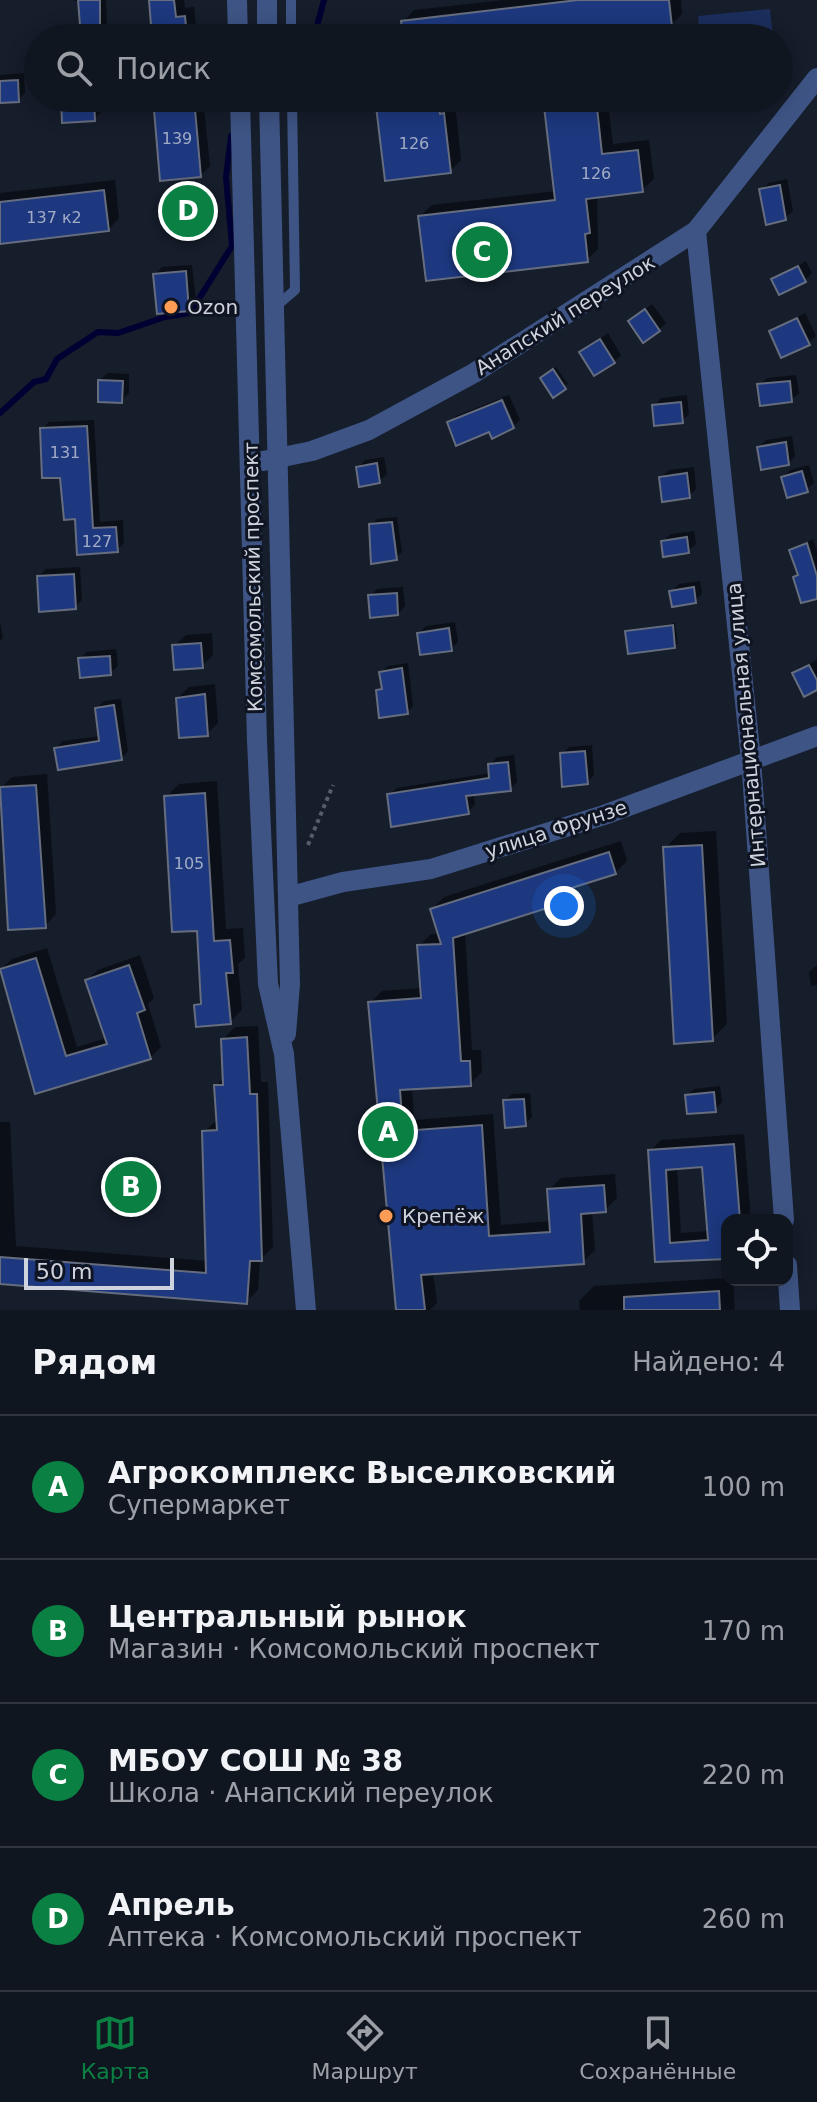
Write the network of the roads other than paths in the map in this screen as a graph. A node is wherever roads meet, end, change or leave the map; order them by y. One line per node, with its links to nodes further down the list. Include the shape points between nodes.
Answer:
1 (237, 0): 4 (street)
2 (267, 0): 5 (street)
3 (291, 0): 6 (lane)
4 (238, 24)
5 (267, 24)
6 (291, 24)
7 (817, 78): 8 (street, Анапский переулок)
8 (793, 108)
9 (240, 112): 16 (street, Комсомольский проспект)
10 (269, 112): 14 (street, Комсомольский проспект)
11 (292, 112): 14 (lane, via 295,290)
12 (790, 112): 13 (street, Анапский переулок)
13 (696, 231): 15 (street, Анапский переулок, via 421,402 369,430); 18 (street, Интернациональная улица)
14 (273, 310): 15 (street, Комсомольский проспект)
15 (276, 460): 16 (street, Анапский переулок); 19 (street, Комсомольский проспект)
16 (251, 462): 20 (street, Комсомольский проспект, via 268,984)
17 (817, 736): 18 (street, улица Фрунзе)
18 (751, 760): 19 (street, улица Фрунзе, via 604,815 431,869 343,882); 21 (street, Интернациональная улица)
19 (288, 897): 20 (street, Комсомольский проспект, via 290,984)
20 (284, 1054): 23 (street, Комсомольский проспект)
21 (784, 1214)
22 (788, 1286): 24 (street)
23 (306, 1310)
24 (790, 1310)

